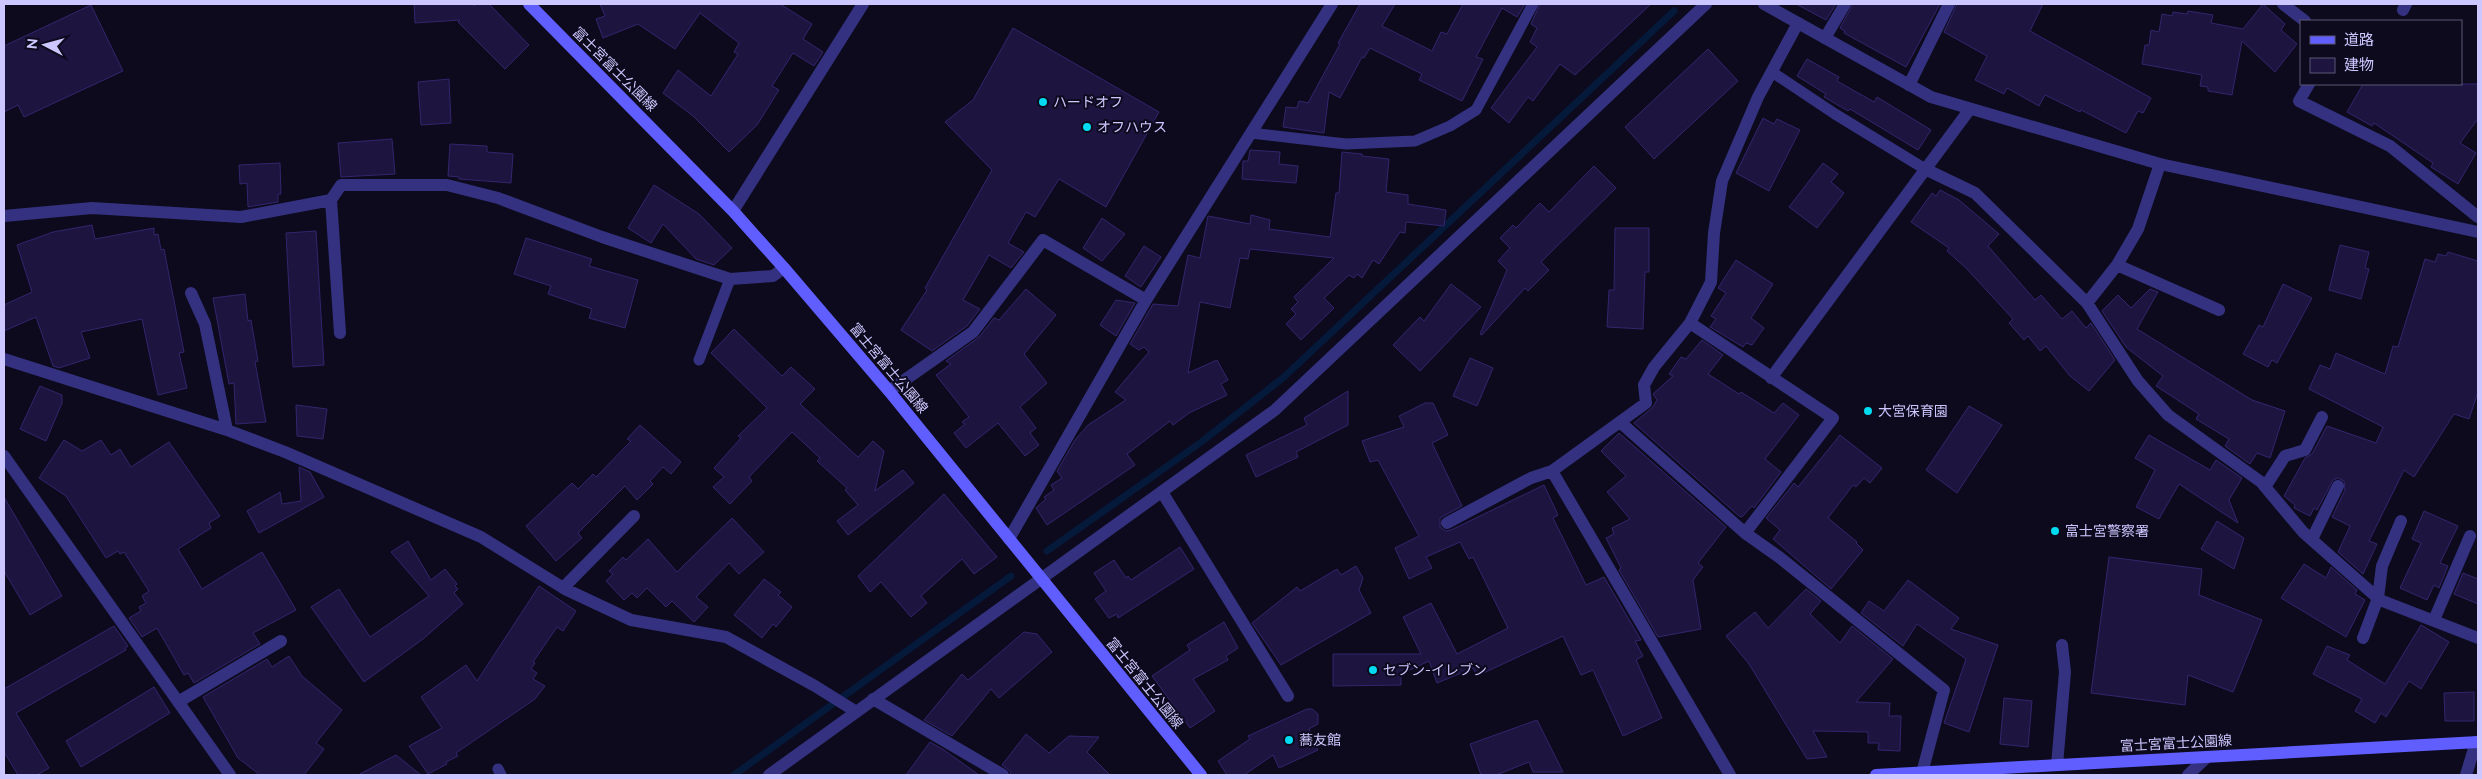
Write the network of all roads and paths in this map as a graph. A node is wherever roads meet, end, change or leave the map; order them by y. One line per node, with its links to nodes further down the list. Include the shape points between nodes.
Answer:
1 (529, 4): 21 (main road, 富士宮富士公園線)
2 (863, 4): 21 (street)
3 (1332, 4): 17 (street)
4 (1533, 4): 17 (lane, via 1476,110 1450,126 1414,141 1346,144)
5 (1706, 4): 45 (street, via 1275,410)
6 (1764, 4): 11 (street)
7 (1845, 4): 12 (street)
8 (1949, 4): 14 (street)
9 (2283, 4): 10 (street)
10 (2304, 20)
11 (1798, 23): 12 (street); 13 (street)
12 (1825, 38): 14 (street)
13 (1772, 72): 19 (lane); 32 (street, via 1722,181 1710,282)
14 (1909, 85): 16 (street, via 1931,97)
15 (2308, 85): 23 (street, via 2300,101 2390,146)
16 (1970, 109): 18 (street); 19 (street)
17 (1251, 133): 29 (street)
18 (2160, 164): 24 (street); 25 (street, via 2138,229)
19 (1925, 169): 30 (street, via 1975,193); 36 (street)
20 (331, 200): 22 (street, via 241,217 92,208); 27 (street, via 341,185 447,185 498,198 602,237); 33 (street)
21 (733, 210): 26 (main road, 富士宮富士公園線)
22 (4, 216)
23 (2478, 217)
24 (2478, 231)
25 (2117, 265): 30 (street); 31 (street)
26 (784, 268): 27 (street, via 773,276); 37 (main road, 富士宮富士公園線)
27 (730, 279): 35 (lane)
28 (191, 293): 40 (street, via 205,324)
29 (1146, 300): 37 (street, via 1043,240 973,332); 51 (street)
30 (2087, 303): 44 (street, via 2138,381 2168,415)
31 (2219, 310)
32 (1690, 323): 36 (street); 39 (street, via 1654,367 1644,385 1646,403)
33 (340, 333)
34 (4, 359): 40 (street)
35 (699, 360)
36 (1771, 378): 49 (street, via 1833,418)
37 (890, 391): 51 (main road, 富士宮富士公園線)
38 (2322, 417): 44 (street, via 2305,450 2285,456)
39 (1620, 422): 42 (street); 49 (street)
40 (227, 430): 54 (street, via 482,537)
41 (4, 456): 63 (street)
42 (1552, 472): 48 (street, via 1531,478); 73 (street)
43 (2338, 486): 52 (street)
44 (2265, 487): 52 (street)
45 (1162, 492): 53 (street); 61 (street)
46 (634, 516): 54 (street)
47 (2401, 521): 55 (street, via 2382,566)
48 (1447, 523)
49 (1745, 533): 68 (street, via 1944,690)
50 (2470, 536): 56 (street)
51 (1009, 539): 53 (main road, 富士宮富士公園線)
52 (2312, 540): 55 (street)
53 (1042, 579): 62 (street); 72 (main road, 富士宮富士公園線)
54 (564, 588): 64 (street, via 631,620 726,637)
55 (2378, 598): 56 (street); 57 (street)
56 (2434, 620): 58 (street)
57 (2363, 638)
58 (2478, 638)
59 (281, 641): 63 (street)
60 (2062, 645): 67 (street, via 2065,672)
61 (1288, 696)
62 (873, 699): 64 (street); 71 (street)
63 (178, 702): 69 (street)
64 (852, 710): 70 (street)
65 (2477, 742): 66 (main road, 富士宮富士公園線); 76 (street)
66 (2207, 757): 67 (main road, 富士宮富士公園線); 75 (street)
67 (2057, 765): 68 (main road, 富士宮富士公園線)
68 (1922, 773): 74 (main road, 富士宮富士公園線)
69 (230, 775)
70 (769, 775)
71 (1003, 775)
72 (1201, 775)
73 (1730, 775)
74 (1876, 775)
75 (2188, 775)
76 (2466, 775)

